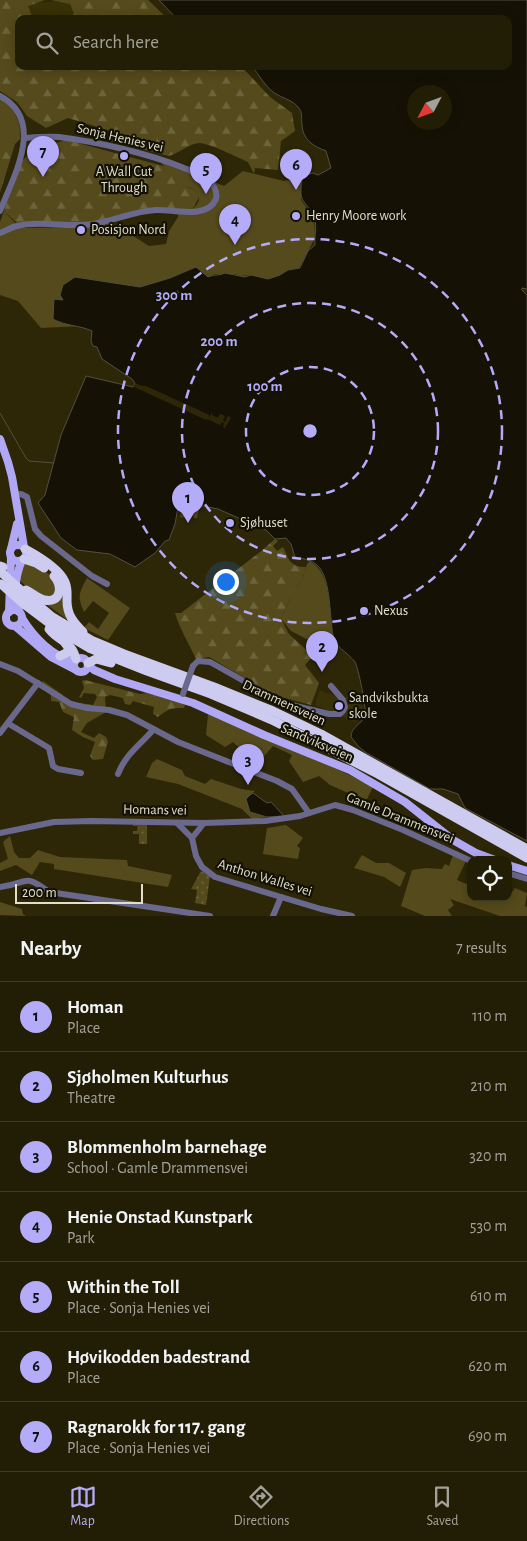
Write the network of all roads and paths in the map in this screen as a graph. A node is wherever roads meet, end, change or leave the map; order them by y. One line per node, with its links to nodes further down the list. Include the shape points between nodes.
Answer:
1 (0, 96): 2 (street, via 10,102 21,116)
2 (25, 138): 3 (street, via 20,161); 5 (street, Sonja Henies vei, via 61,138 152,156 206,177 215,188 215,200 195,212 156,210 82,226 19,225)
3 (2, 202): 4 (street)
4 (0, 211)
5 (0, 233)
6 (0, 439): 7 (main road)
7 (15, 495): 8 (main road); 14 (street, via 27,497 35,529 41,536)
8 (17, 510): 9 (main road, via 17,529); 10 (main road)
9 (11, 548): 10 (main road, via 16,545); 11 (main road)
10 (25, 548): 12 (main road); 20 (highway, via 63,577 71,618)
11 (11, 557): 12 (main road, via 15,561); 17 (main road)
12 (23, 560): 15 (highway, via 36,563 60,584 54,598 45,600); 16 (main road, via 15,587)
13 (1, 574): 15 (highway); 16 (highway, Drammensveien, bridge)
14 (107, 584)
15 (24, 591): 20 (highway, Drammensveien, via 51,616)
16 (22, 612): 17 (main road, via 14,610); 18 (highway, Drammensveien); 19 (main road, via 20,623); 22 (main road, via 37,638)
17 (5, 614): 19 (main road)
18 (42, 619): 21 (highway); 26 (highway, Drammensveien, via 89,648)
19 (8, 624): 25 (main road, Sandviksveien, via 51,657)
20 (93, 641): 40 (highway, Drammensveien, via 214,687 321,734)
21 (65, 642): 22 (highway, via 68,652); 23 (highway, via 73,648)
22 (60, 656): 23 (main road)
23 (75, 660): 25 (main road, via 74,666); 25 (main road, via 82,658)
24 (0, 664): 27 (street)
25 (83, 667): 26 (highway, via 100,659 134,672); 29 (main road, Sandviksveien, via 142,687)
26 (147, 671): 42 (highway, Drammensveien, via 211,694 297,732)
27 (38, 683): 30 (street); 31 (street, via 70,704 126,715)
28 (331, 686): 29 (street, bridge, via 343,700 345,707 340,714 283,703 210,662 198,661)
29 (182, 696): 41 (main road, Sandviksveien, via 350,770 405,802 453,840)
30 (9, 724): 32 (street); 33 (street, via 49,748 53,766)
31 (153, 730): 34 (street, via 128,755); 35 (street, via 287,786)
32 (0, 734)
33 (81, 773)
34 (118, 774)
35 (309, 813): 37 (street, Homans vei, via 265,821); 43 (street, Gamle Drammensvei, via 332,806 341,807)
36 (176, 823): 37 (street, Homans vei); 38 (street, Homans vei, via 54,822); 39 (street)
37 (204, 823): 39 (street)
38 (0, 833)
39 (192, 838): 49 (street, Anthon Walles vei, via 199,862 208,873)
40 (527, 849)
41 (484, 856)
42 (527, 858)
43 (467, 859)
44 (512, 866): 45 (main road)
45 (527, 872)
46 (512, 874): 47 (street)
47 (527, 879)
48 (0, 887): 50 (street, via 28,880 49,892)
49 (281, 897): 51 (street); 52 (street, Anthon Walles vei)
50 (210, 916)
51 (273, 916)
52 (352, 916)

